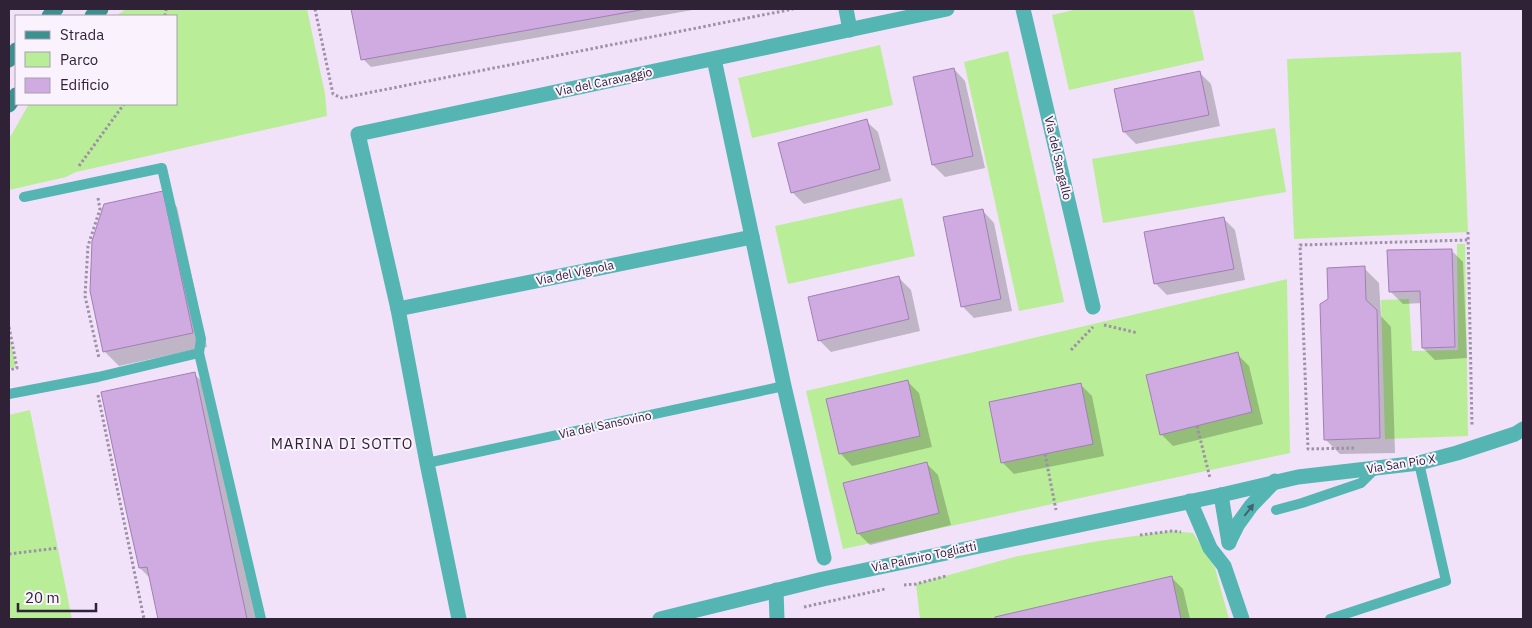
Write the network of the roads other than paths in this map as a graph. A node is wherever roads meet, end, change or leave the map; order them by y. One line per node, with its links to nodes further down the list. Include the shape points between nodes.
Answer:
1 (846, 9): 4 (street)
2 (948, 9): 4 (street, Via del Caravaggio)
3 (1023, 9): 8 (street, Via del Sangallo)
4 (850, 30): 5 (street, Via del Caravaggio)
5 (714, 59): 7 (street); 9 (street, Via del Caravaggio, via 358,134)
6 (24, 196): 10 (lane, via 162,168 201,339)
7 (752, 237): 9 (street, Via del Vignola); 11 (street)
8 (1093, 307)
9 (398, 309): 14 (street)
10 (199, 353): 12 (lane); 26 (lane)
11 (784, 386): 14 (lane, Via del Sansovino); 22 (street)
12 (9, 394)
13 (1523, 429): 15 (street, Via San Pio X)
14 (427, 463): 27 (street)
15 (1419, 463): 16 (street, Via San Pio X); 30 (lane, via 1446,581)
16 (1375, 469): 17 (street, Via San Pio X); 20 (lane, via 1361,483)
17 (1275, 481): 18 (street, Via San Pio X); 21 (street, one-way to 17, via 1238,524)
18 (1221, 495): 19 (street, Via San Pio X); 21 (street)
19 (1190, 501): 23 (street, via 1210,548); 24 (street, Via Palmiro Togliatti)
20 (1276, 510)
21 (1229, 542): 23 (street)
22 (824, 558)
23 (1224, 566): 29 (street)
24 (776, 590): 25 (street); 28 (street, Via Palmiro Togliatti)
25 (777, 616)
26 (260, 619)
27 (459, 619)
28 (660, 619)
29 (1242, 619)
30 (1330, 619)

